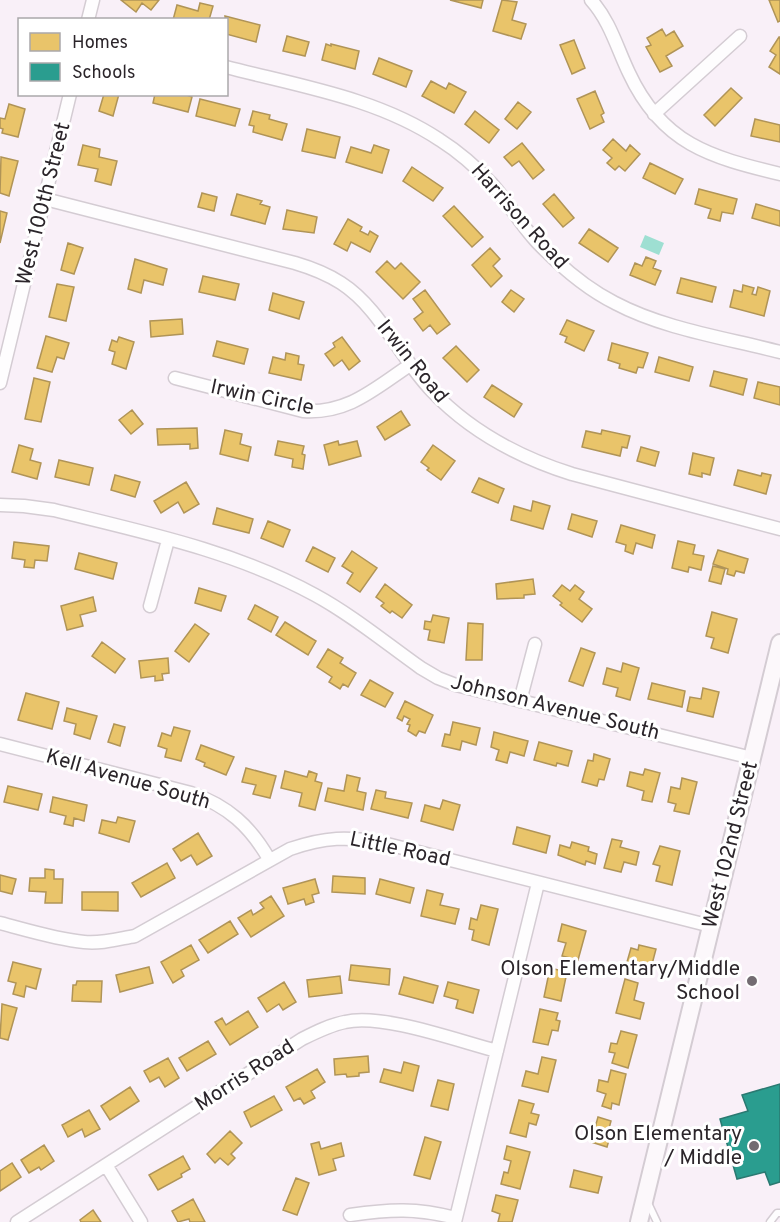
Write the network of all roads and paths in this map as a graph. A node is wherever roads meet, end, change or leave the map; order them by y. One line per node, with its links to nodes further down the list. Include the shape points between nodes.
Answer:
1 (93, 0): 3 (street)
2 (591, 0): 7 (street, via 604,16 637,89)
3 (88, 18)
4 (740, 36): 7 (street)
5 (228, 68): 10 (street, Harrison Road, via 349,98 412,123 469,161 493,185 534,239 585,285 646,317)
6 (70, 96): 9 (street, West 100th Street)
7 (654, 114): 8 (street, via 704,152)
8 (780, 174)
9 (45, 199): 11 (street, Irwin Road, via 320,271 363,302); 13 (street, West 100th Street)
10 (780, 352)
11 (410, 365): 12 (street, Irwin Circle, via 349,405 319,412); 15 (street, Irwin Road, via 454,413 481,434 540,464)
12 (175, 378)
13 (0, 383)
14 (0, 505): 16 (street, Johnson Avenue South, via 54,510)
15 (780, 529)
16 (168, 540): 17 (street); 20 (street, Johnson Avenue South, via 242,561 308,591 438,678)
17 (150, 606)
18 (780, 643): 22 (street, West 102nd Street)
19 (535, 644): 20 (street)
20 (520, 701): 22 (street, Johnson Avenue South)
21 (0, 744): 23 (street, Kell Avenue South, via 213,801 248,828)
22 (752, 758): 26 (street, West 102nd Street)
23 (269, 859): 24 (street, Little Road, via 312,842 360,838); 25 (street, Little Road, via 135,936 85,942)
24 (538, 883): 26 (street, Little Road); 27 (street)
25 (0, 923)
26 (711, 926): 29 (street, West 102nd Street)
27 (497, 1051): 28 (street, Morris Road, via 394,1024 346,1021 302,1039); 32 (street)
28 (106, 1165): 33 (street, Morris Road); 34 (street)
29 (645, 1195): 35 (street, West 102nd Street); 36 (lane)
30 (780, 1213): 37 (lane)
31 (350, 1215): 32 (street, via 414,1209)
32 (456, 1220)
33 (16, 1222)
34 (141, 1222)
35 (639, 1222)
36 (657, 1222)
37 (770, 1222)

